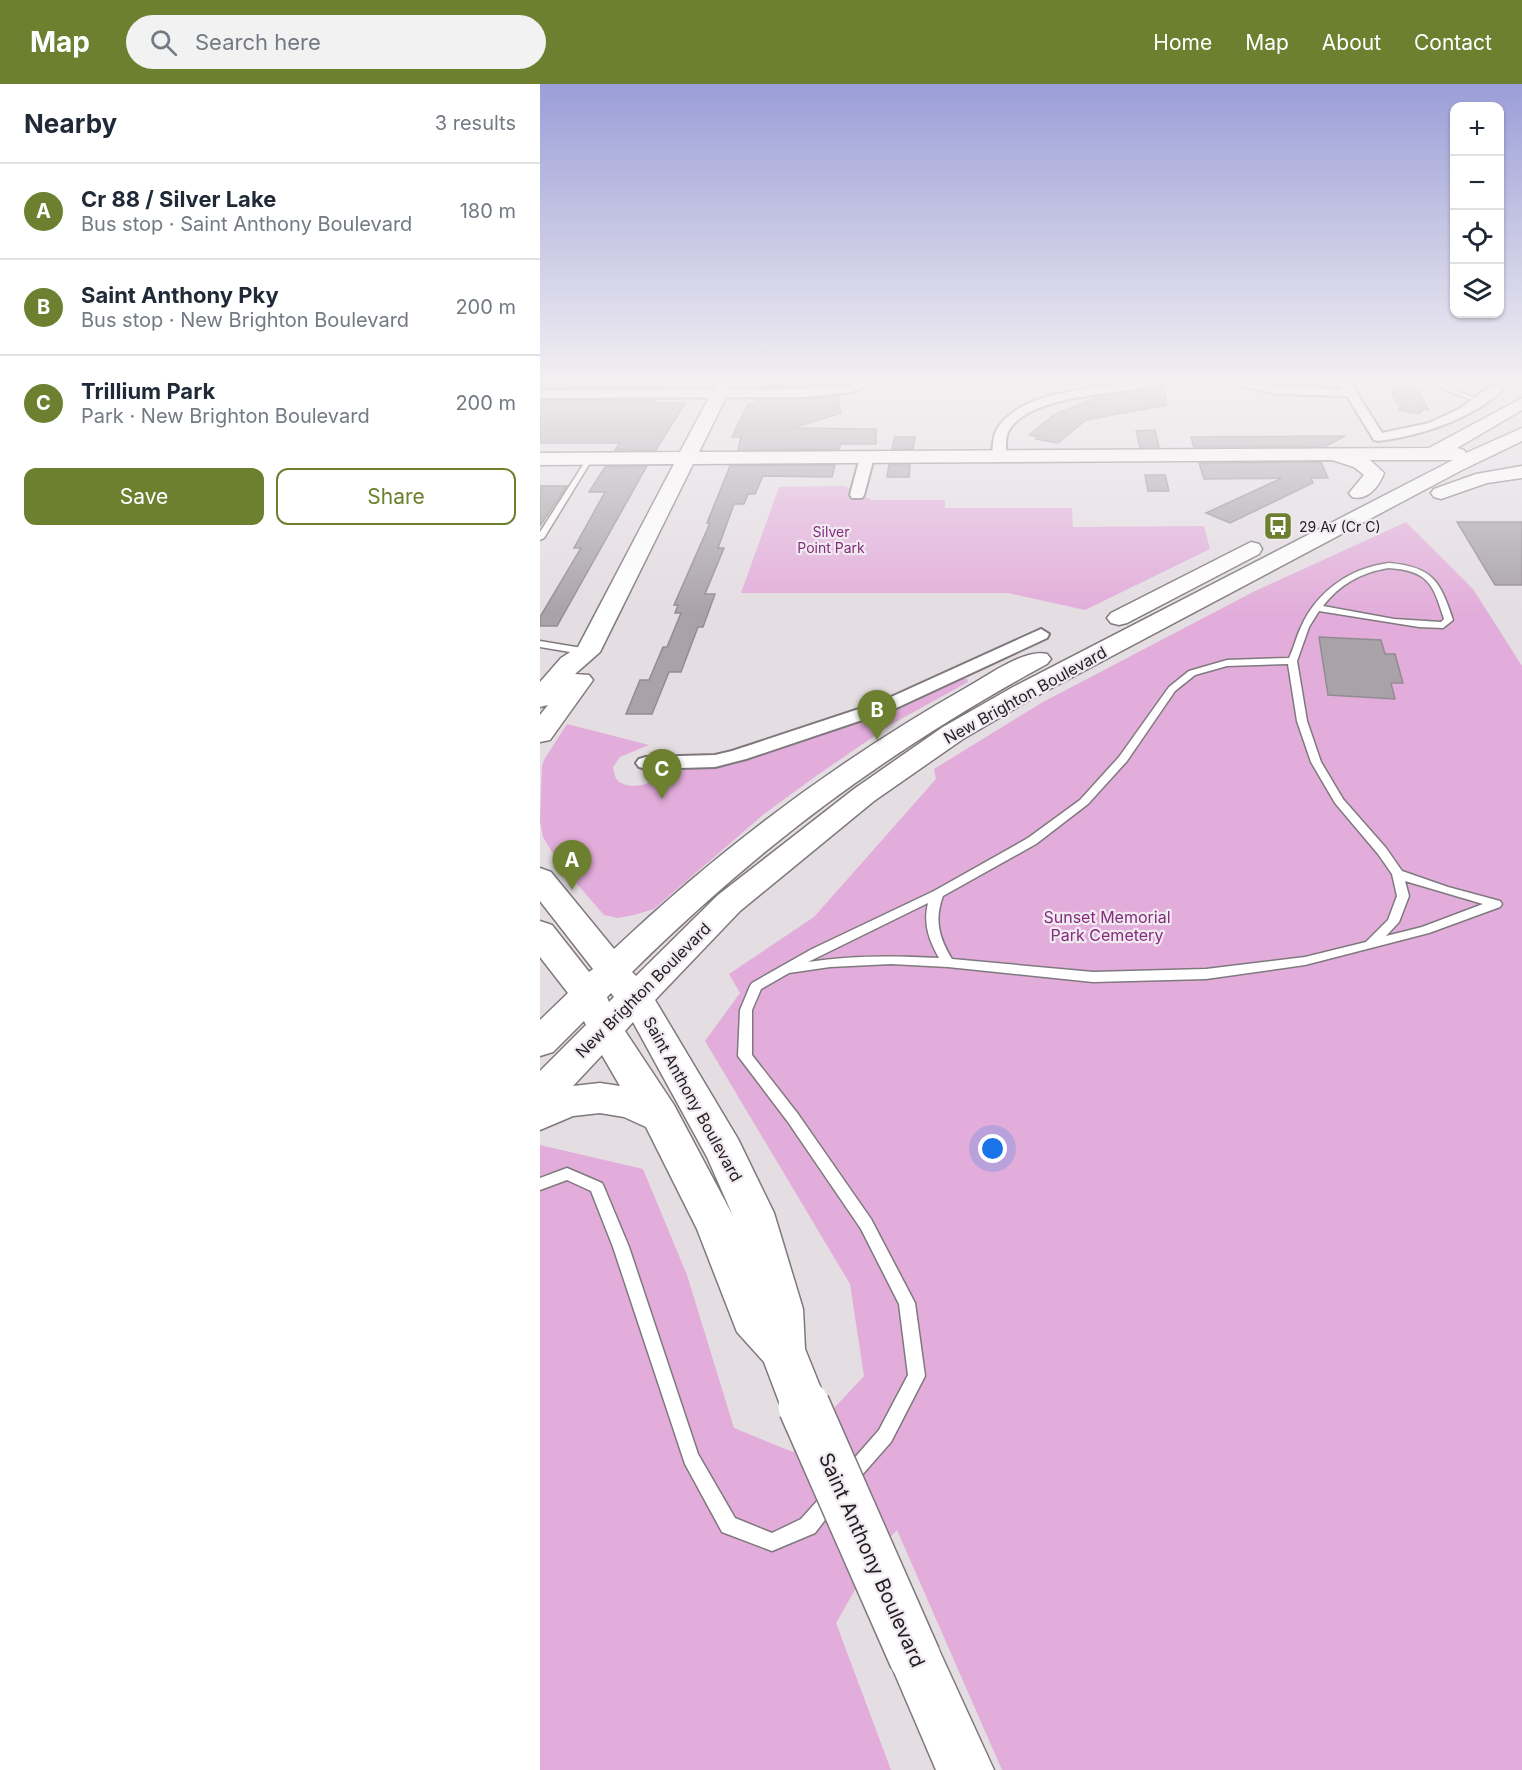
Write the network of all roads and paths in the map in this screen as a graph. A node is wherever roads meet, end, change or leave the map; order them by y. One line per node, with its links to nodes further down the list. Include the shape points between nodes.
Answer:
1 (590, 458): 2 (main road); 10 (main road); 15 (lane)
2 (688, 458): 3 (main road); 22 (main road)
3 (867, 458): 4 (main road); 14 (street)
4 (999, 458): 5 (main road)
5 (1033, 458)
6 (1339, 458): 13 (main road, via 1368,466 1374,473)
7 (1427, 458): 13 (main road, New Brighton Boulevard)
8 (1473, 458): 16 (main road, New Brighton Boulevard)
9 (1481, 458): 11 (main road)
10 (540, 459)
11 (1522, 462)
12 (1522, 472): 16 (main road, via 1454,487 1340,539)
13 (1359, 493): 18 (main road, New Brighton Boulevard)
14 (857, 495)
15 (540, 538)
16 (1259, 570): 25 (main road, New Brighton Boulevard)
17 (1318, 608): 17 (lane, via 1343,581 1365,569 1391,565 1414,569 1430,578 1449,620 1443,625 1419,626); 23 (lane, via 1307,623)
18 (1100, 628)
19 (1041, 634): 24 (street)
20 (540, 644): 22 (lane)
21 (1059, 648): 25 (main road, New Brighton Boulevard)
22 (588, 652): 26 (main road, via 570,663); 27 (main road, via 590,662)
23 (1292, 661): 29 (lane, via 1302,721 1316,762 1339,801); 31 (lane, via 1227,663 1192,673 1172,689 1123,759 1084,802 1032,842)
24 (968, 670): 25 (street); 28 (street, via 886,706 739,755 715,761)
25 (1010, 686): 36 (main road, New Brighton Boulevard, via 953,733 826,824)
26 (540, 699)
27 (542, 734)
28 (646, 763)
29 (1398, 874): 33 (lane, via 1403,896 1393,922); 33 (lane, via 1496,904)
30 (542, 878): 36 (main road, Saint Anthony Boulevard)
31 (938, 894): 34 (lane, via 930,911 935,941); 35 (lane)
32 (540, 933): 37 (main road, Saint Anthony Boulevard)
33 (1370, 945): 34 (lane, via 1305,961 1206,974 1093,977)
34 (948, 963): 35 (lane, via 881,960)
35 (783, 971): 42 (lane, via 756,986 746,1010 745,1056 866,1224 907,1303 917,1376 885,1436 808,1526 772,1542 729,1525 691,1458 621,1247 597,1187 567,1174)
36 (624, 985): 37 (main road, New Brighton Boulevard); 43 (main road, Saint Anthony Boulevard, via 651,1022 724,1150 753,1213 781,1309)
37 (597, 1011): 38 (main road, New Brighton Boulevard); 39 (main road, New Brighton Boulevard); 41 (main road, Saint Anthony Boulevard)
38 (540, 1042)
39 (540, 1095)
40 (540, 1114): 41 (main road, via 591,1097 619,1098)
41 (660, 1116): 43 (main road, Saint Anthony Boulevard, via 717,1226 753,1317)
42 (540, 1185)
43 (782, 1349): 44 (main road, Saint Anthony Boulevard, bridge)
44 (964, 1770)

